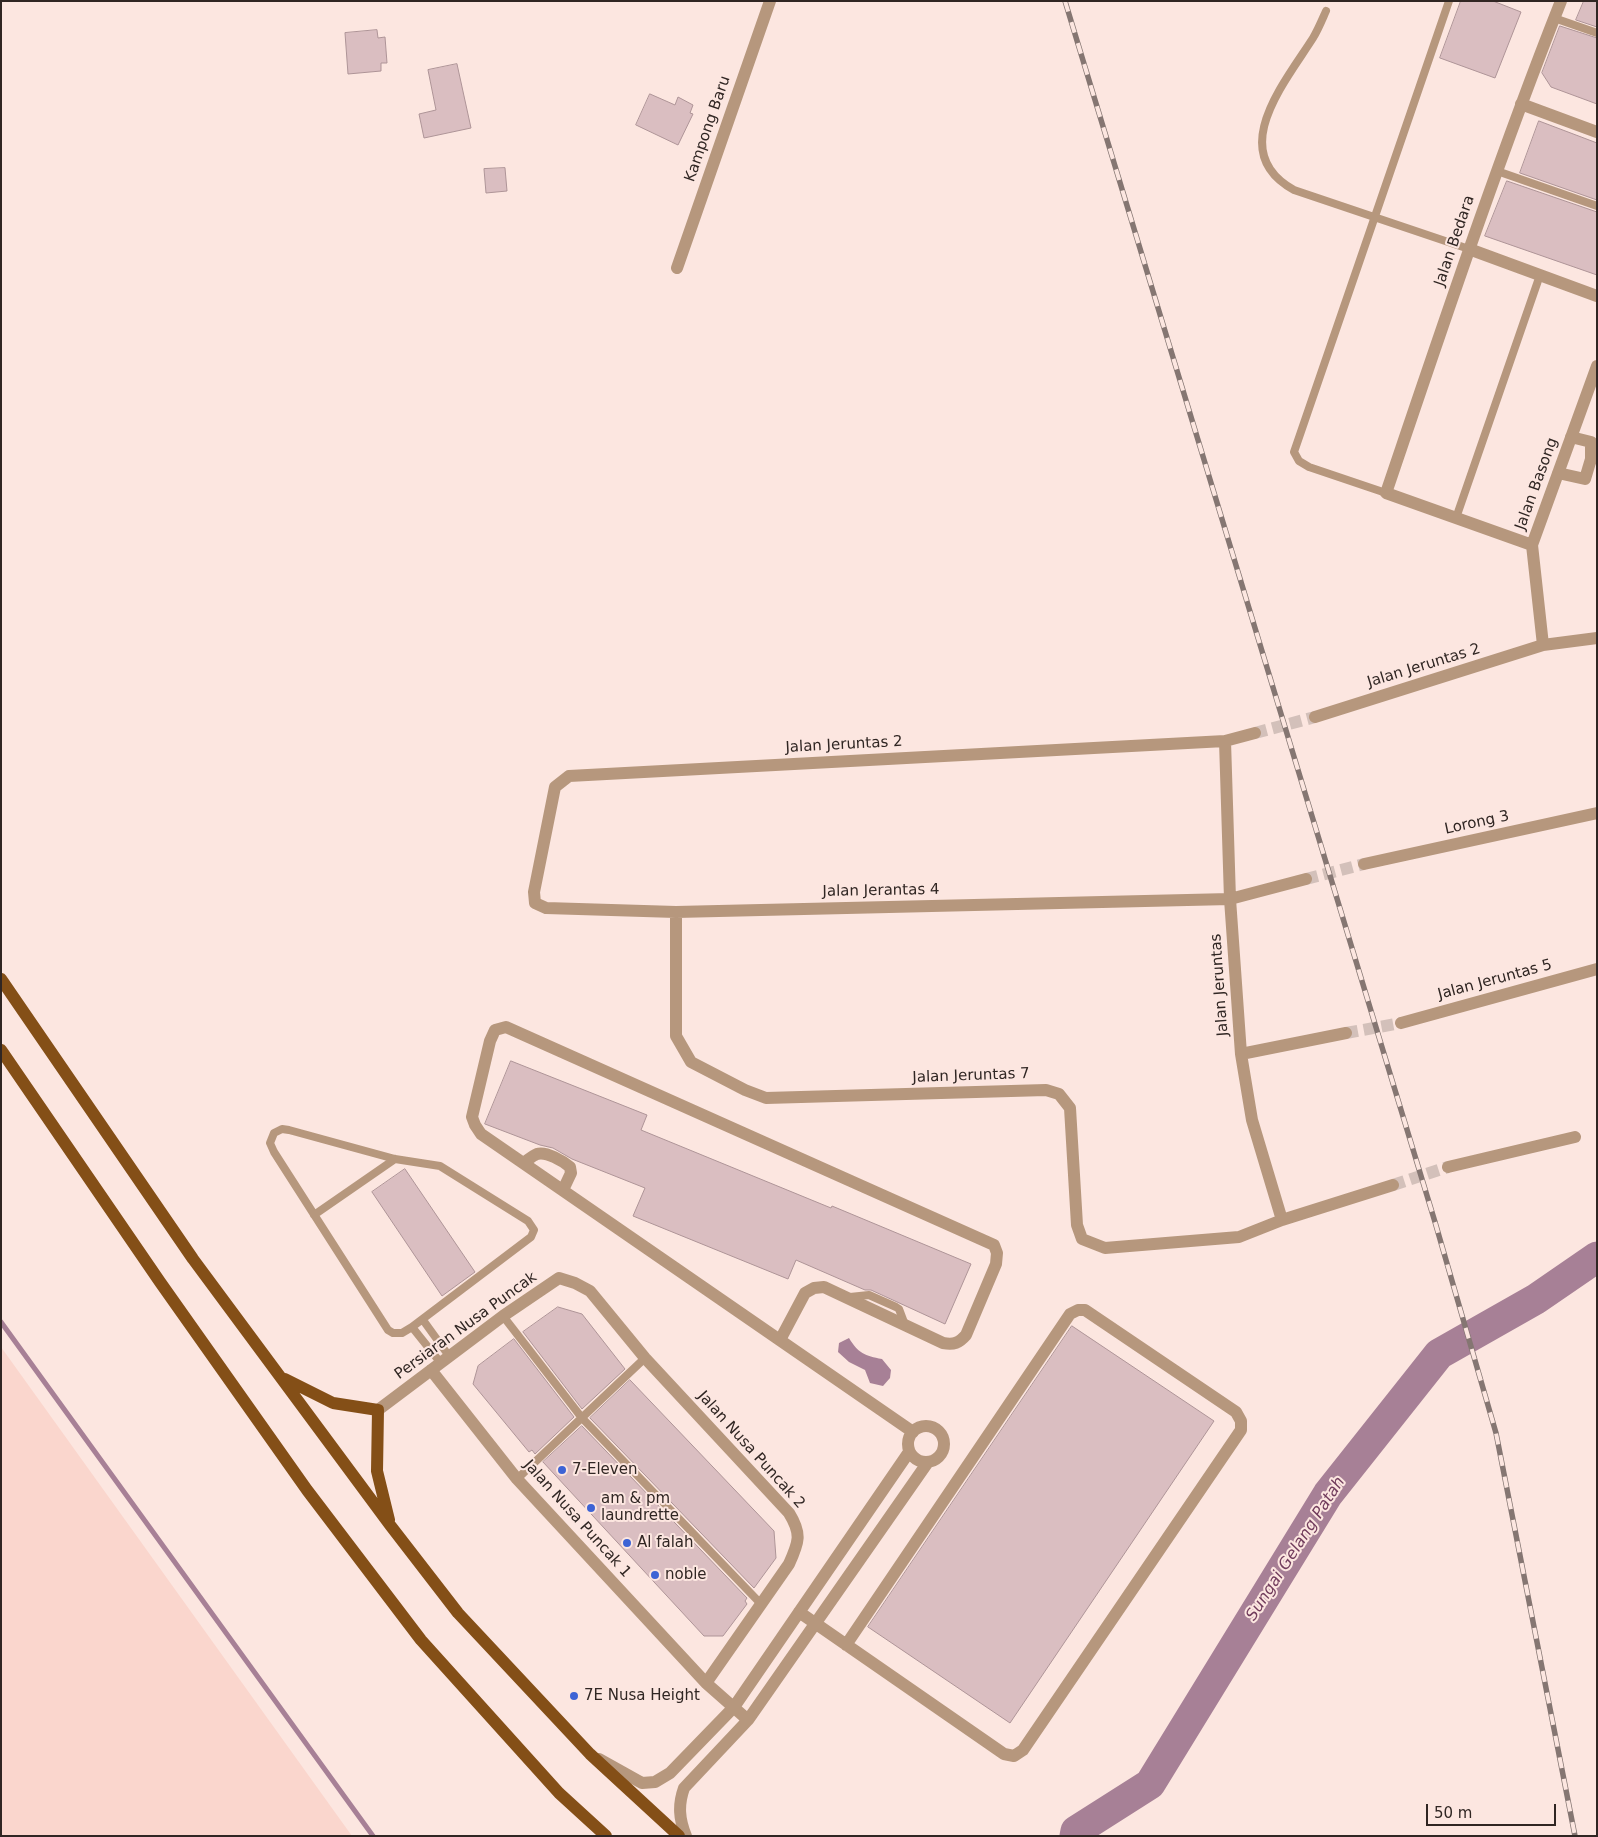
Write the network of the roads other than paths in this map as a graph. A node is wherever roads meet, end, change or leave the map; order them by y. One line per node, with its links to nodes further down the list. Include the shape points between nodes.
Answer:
1 (770, 1): 13 (street, Kampong Baru)
2 (1449, 1): 11 (lane)
3 (1561, 1): 5 (street, Jalan Bedara)
4 (1326, 11): 11 (lane, via 1272,103 1264,129 1263,152 1272,171 1287,186)
5 (1554, 18): 6 (lane); 7 (street, Jalan Bedara)
6 (1597, 33)
7 (1521, 104): 8 (street); 9 (street, Jalan Bedara)
8 (1597, 132)
9 (1497, 170): 10 (lane); 12 (street, Jalan Bedara)
10 (1597, 206)
11 (1375, 217): 12 (lane); 20 (lane, via 1294,452 1299,461 1309,467)
12 (1469, 249): 14 (street); 20 (street, Jalan Bedara)
13 (677, 268)
14 (1540, 275): 15 (street); 21 (lane)
15 (1597, 296)
16 (1597, 366): 17 (street, Jalan Basong)
17 (1571, 437): 18 (street, via 1591,442); 19 (street, Jalan Basong)
18 (1594, 458): 19 (street, via 1585,479)
19 (1558, 473): 22 (street, Jalan Basong)
20 (1386, 493): 21 (street)
21 (1456, 518): 22 (street)
22 (1532, 545): 24 (street, Jalan Basong)
23 (1597, 638): 24 (street, Jalan Jeruntas 2)
24 (1543, 645): 25 (street, Jalan Jeruntas 2)
25 (1315, 717)
26 (1255, 733): 27 (street, Jalan Jeruntas 2)
27 (1225, 741): 31 (street, Jalan Jeruntas); 32 (street, Jalan Jeruntas 2, via 570,776 555,787 534,892)
28 (1597, 813): 29 (street, Lorong 3)
29 (1364, 864)
30 (1306, 879): 31 (street)
31 (1230, 899): 33 (street, Jalan Jerantas 4); 39 (street, Jalan Jeruntas)
32 (535, 903): 33 (street, Jalan Jerantas 4, via 546,908)
33 (676, 912): 47 (street, Jalan Jeruntas 7, via 676,1036 690,1062 745,1090 766,1098 1046,1090 1059,1094 1070,1108 1077,1225 1082,1239 1106,1248 1239,1238)
34 (1597, 969): 36 (street, Jalan Jeruntas 5)
35 (1, 979): 55 (main road, via 193,1259)
36 (1401, 1023)
37 (1346, 1034): 39 (street)
38 (1, 1050): 71 (main road, via 307,1490 421,1640 559,1793)
39 (1242, 1054): 47 (street, Jalan Jeruntas, via 1252,1120)
40 (1574, 1137): 43 (street)
41 (395, 1159): 46 (lane); 46 (lane, via 289,1130 274,1133 270,1143 274,1152); 50 (lane, via 440,1166 528,1221 534,1230 531,1237)
42 (523, 1163): 45 (street); 45 (street, via 543,1153 566,1164 570,1173); 52 (street, via 482,1134 472,1117 490,1041 495,1030 506,1027 994,1244 996,1264 966,1335 960,1341 943,1344 824,1287 805,1293)
43 (1448, 1167)
44 (1393, 1185): 47 (street)
45 (563, 1190): 52 (street)
46 (314, 1215): 51 (lane, via 388,1330 402,1333)
47 (1282, 1220)
48 (575, 1283): 49 (street, Persiaran Nusa Puncak, via 559,1278); 53 (street, Jalan Nusa Puncak 2, via 590,1291)
49 (503, 1316): 54 (street, Persiaran Nusa Puncak); 57 (lane)
50 (423, 1320): 51 (lane); 54 (lane)
51 (412, 1327): 54 (lane)
52 (780, 1340): 58 (street)
53 (645, 1358): 57 (lane); 63 (street, Jalan Nusa Puncak 2, via 797,1525 798,1545)
54 (440, 1363): 56 (street, Persiaran Nusa Puncak); 61 (street, Jalan Nusa Puncak 1)
55 (281, 1377): 56 (main road, via 332,1403); 62 (main road)
56 (378, 1410): 62 (main road, via 377,1471)
57 (582, 1418): 61 (lane); 63 (lane)
58 (913, 1432): 59 (street, via 909,1437); 60 (street, via 930,1426 941,1433 943,1452)
59 (909, 1452): 60 (street, via 914,1459); 64 (street)
60 (928, 1462): 65 (street)
61 (517, 1479): 67 (street, Jalan Nusa Puncak 1)
62 (390, 1525): 70 (main road, via 458,1613)
63 (762, 1605): 67 (street, Jalan Nusa Puncak 2)
64 (799, 1612): 65 (street); 68 (street)
65 (816, 1623): 66 (street); 69 (street)
66 (846, 1645): 66 (street, via 1004,1754 1014,1756 1023,1750 1241,1430 1236,1412 1085,1310 1070,1314)
67 (706, 1683): 68 (street, Jalan Nusa Puncak 1)
68 (734, 1707): 69 (street, Jalan Nusa Puncak 1); 70 (street, via 670,1773 655,1782 642,1783)
69 (748, 1720): 73 (street, via 684,1788 679,1802)
70 (590, 1754): 72 (main road)
71 (606, 1836)
72 (679, 1836)
73 (686, 1836)

